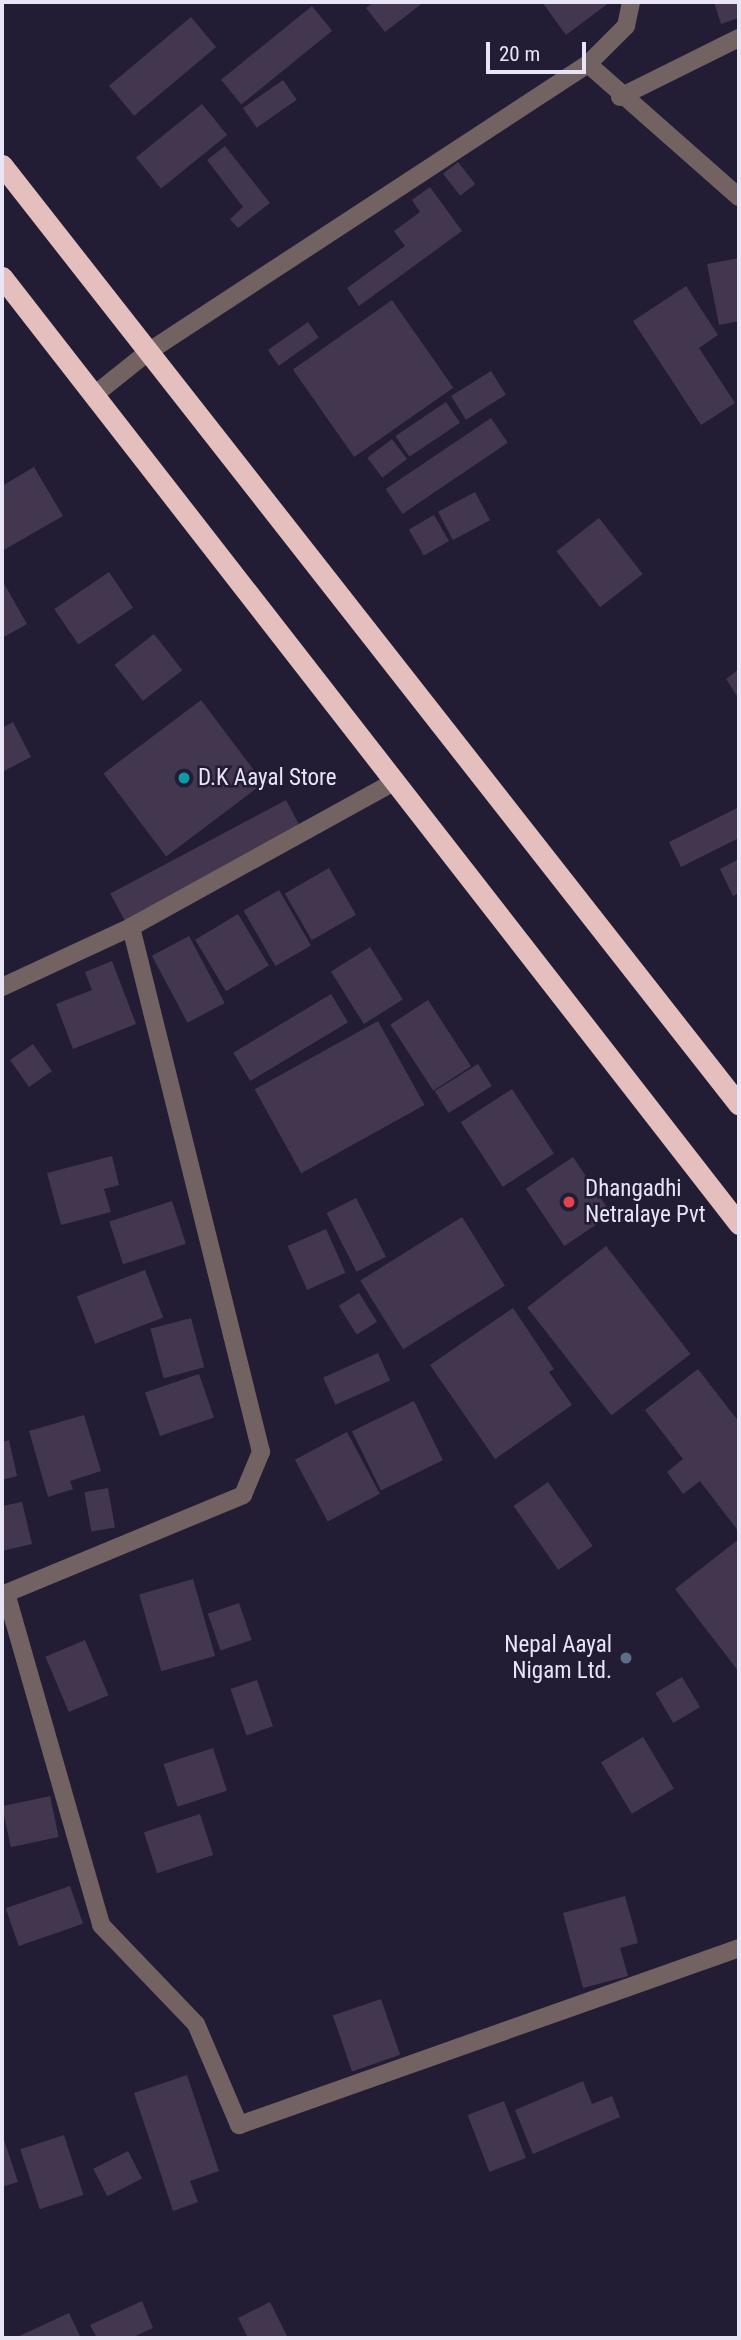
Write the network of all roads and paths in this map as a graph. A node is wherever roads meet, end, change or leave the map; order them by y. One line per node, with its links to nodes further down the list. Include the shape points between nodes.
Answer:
1 (631, 2): 3 (street, via 626,26)
2 (739, 37): 4 (street)
3 (588, 64): 4 (street); 8 (street)
4 (620, 97): 6 (street)
5 (2, 165): 8 (highway)
6 (739, 197)
7 (2, 277): 9 (highway)
8 (148, 352): 9 (street); 13 (highway)
9 (93, 397): 10 (highway)
10 (394, 782): 11 (street); 14 (highway)
11 (131, 927): 12 (street); 15 (street, via 261,1452 243,1495)
12 (2, 988)
13 (739, 1105)
14 (739, 1224)
15 (4, 1594): 16 (street, via 100,1925 196,2024 239,2125)
16 (739, 1948)

